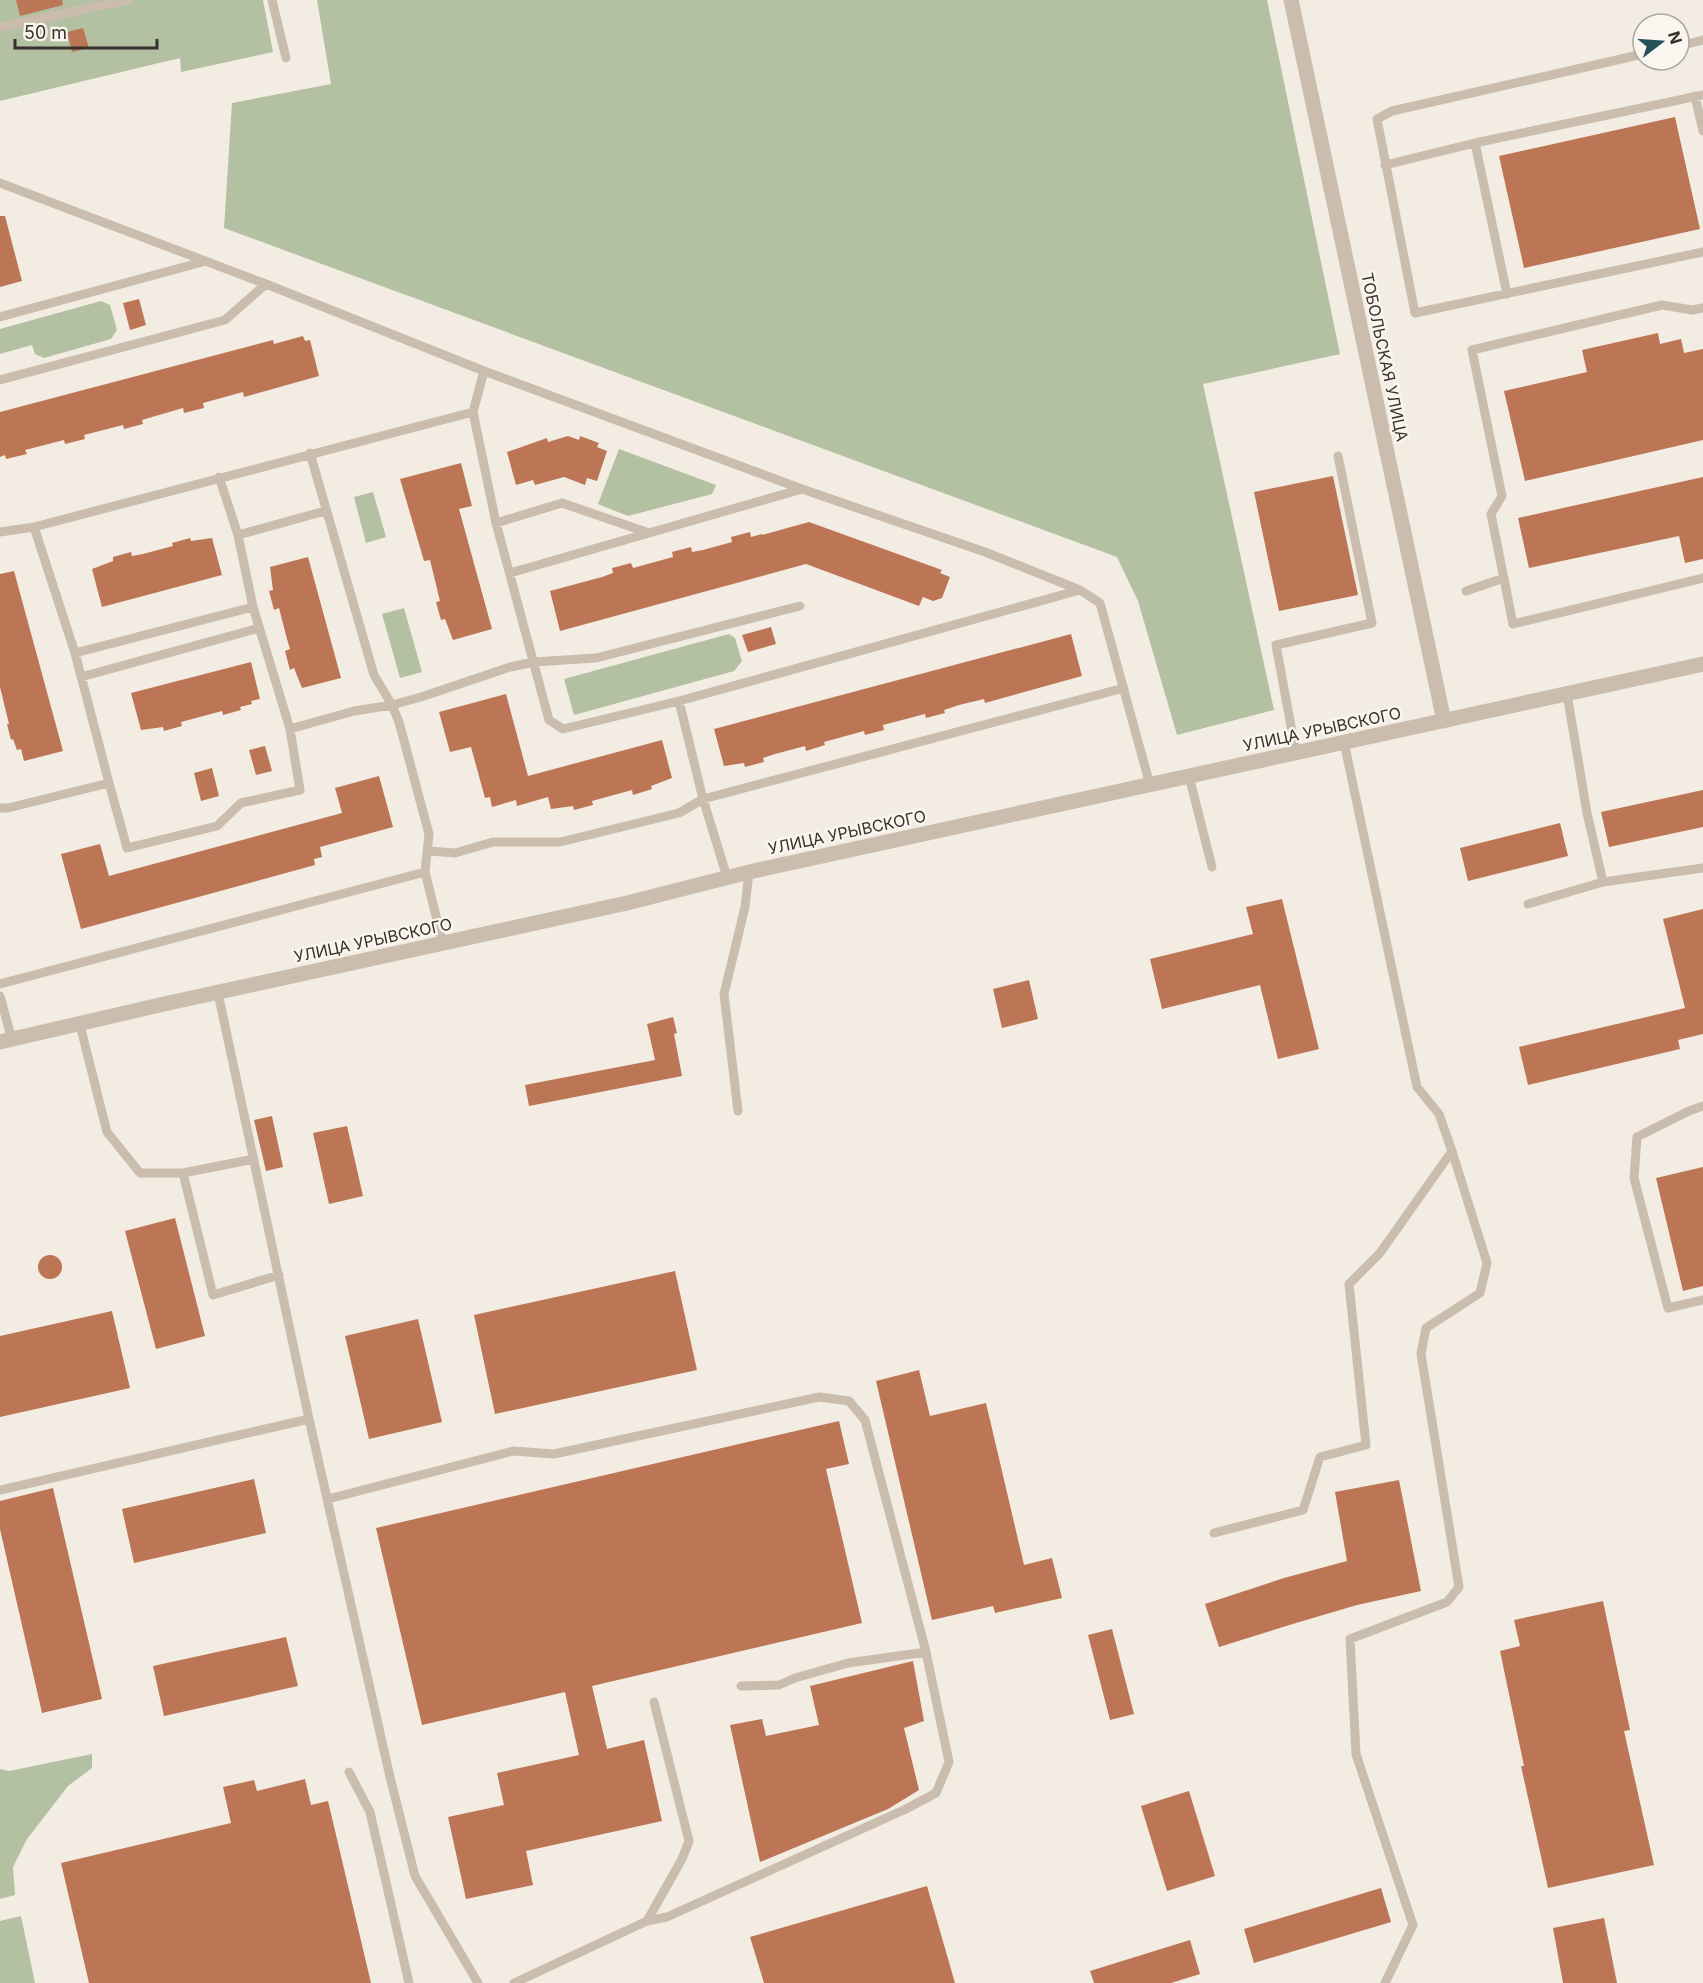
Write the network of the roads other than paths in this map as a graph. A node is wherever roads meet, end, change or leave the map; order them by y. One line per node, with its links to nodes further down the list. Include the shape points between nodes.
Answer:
1 (128, 0): 4 (lane)
2 (272, 0): 6 (lane)
3 (1291, 0): 47 (street, ТОБОЛЬСКАЯ УЛИЦА)
4 (0, 27)
5 (1631, 57): 10 (lane, via 1392,111 1377,119)
6 (286, 58)
7 (1699, 96): 8 (lane); 9 (lane)
8 (1703, 131)
9 (1475, 143): 10 (lane); 15 (lane)
10 (1385, 165): 15 (lane, via 1415,313)
11 (0, 183): 13 (lane)
12 (1703, 252): 15 (lane)
13 (207, 261): 14 (lane); 17 (lane)
14 (266, 284): 18 (lane); 19 (lane, via 225,320)
15 (1507, 294)
16 (1703, 308): 32 (lane, via 1662,306 1472,350 1502,496 1491,514)
17 (0, 316)
18 (484, 372): 20 (lane); 24 (lane)
19 (0, 380)
20 (472, 412): 21 (lane); 26 (lane)
21 (310, 453): 23 (lane); 25 (lane)
22 (1338, 456): 50 (lane, via 1372,623 1276,645)
23 (219, 477): 27 (lane); 30 (lane)
24 (802, 489): 29 (lane); 34 (lane, via 985,552)
25 (326, 511): 30 (lane); 46 (lane, via 374,675)
26 (496, 523): 29 (lane, via 562,503); 31 (lane)
27 (34, 527): 28 (lane); 39 (lane)
28 (0, 532)
29 (649, 533): 31 (lane)
30 (238, 536): 37 (lane)
31 (510, 573): 40 (lane)
32 (1504, 578): 33 (lane, via 1514,624); 35 (lane)
33 (1703, 578)
34 (1080, 590): 43 (lane, via 1100,603); 45 (lane)
35 (1466, 591)
36 (800, 606): 40 (lane, via 596,658)
37 (253, 607): 38 (lane); 39 (lane)
38 (260, 628): 42 (lane); 48 (lane)
39 (75, 652): 42 (lane)
40 (534, 662): 45 (lane, via 549,720 563,729); 46 (lane)
41 (1703, 664): 44 (street, УЛИЦА УРЫВСКОГО)
42 (81, 677): 52 (lane)
43 (1124, 688): 53 (lane); 54 (lane)
44 (1567, 694): 47 (street, УЛИЦА УРЫВСКОГО); 62 (lane)
45 (679, 700): 54 (lane)
46 (392, 705): 48 (lane); 56 (lane, via 429,834)
47 (1444, 721): 49 (street, УЛИЦА УРЫВСКОГО)
48 (290, 729): 52 (lane, via 300,790 241,803 217,826 127,848)
49 (1344, 742): 50 (street, УЛИЦА УРЫВСКОГО); 72 (lane, via 1417,1087 1439,1114)
50 (1296, 753): 51 (street, УЛИЦА УРЫВСКОГО)
51 (1189, 776): 53 (street, УЛИЦА УРЫВСКОГО); 57 (lane)
52 (109, 783): 55 (lane)
53 (1150, 785): 60 (street, УЛИЦА УРЫВСКОГО)
54 (704, 799): 56 (lane, via 679,813 560,842 493,843 455,853); 61 (lane)
55 (0, 808)
56 (429, 851): 59 (lane)
57 (1212, 867)
58 (1703, 868): 62 (lane)
59 (425, 872): 64 (lane); 65 (lane)
60 (749, 872): 61 (street, УЛИЦА УРЫВСКОГО); 71 (lane, via 745,907 724,994)
61 (727, 877): 64 (street, УЛИЦА УРЫВСКОГО)
62 (1603, 882): 63 (lane)
63 (1528, 904)
64 (443, 944): 66 (street, УЛИЦА УРЫВСКОГО)
65 (0, 984)
66 (218, 993): 68 (street, УЛИЦА УРЫВСКОГО); 73 (lane)
67 (0, 996): 69 (lane)
68 (80, 1025): 69 (street, УЛИЦА УРЫВСКОГО); 74 (lane, via 107,1132 140,1173)
69 (6, 1041)
70 (1703, 1106): 76 (lane, via 1637,1137 1634,1178 1668,1308)
71 (738, 1111)
72 (1452, 1151): 80 (lane, via 1380,1253 1349,1284 1366,1445 1320,1457 1303,1510); 89 (lane, via 1487,1263 1480,1293 1426,1328 1421,1354 1459,1587 1447,1602 1350,1639 1356,1754 1413,1925)
73 (254, 1159): 74 (lane); 75 (lane)
74 (183, 1173): 75 (lane, via 213,1295)
75 (279, 1275): 77 (lane)
76 (1703, 1300)
77 (309, 1419): 78 (lane); 79 (lane)
78 (0, 1490)
79 (328, 1499): 81 (lane, via 513,1451 554,1454 819,1397 849,1401 866,1420); 87 (lane, via 416,1876)
80 (1214, 1533)
81 (926, 1652): 82 (lane, via 848,1663 779,1685); 85 (lane, via 949,1762 936,1793 667,1917)
82 (741, 1686)
83 (654, 1701): 85 (lane, via 689,1841)
84 (349, 1772): 86 (lane, via 370,1812)
85 (647, 1921): 88 (lane)
86 (409, 1983)
87 (478, 1983)
88 (514, 1983)
89 (1385, 1983)

